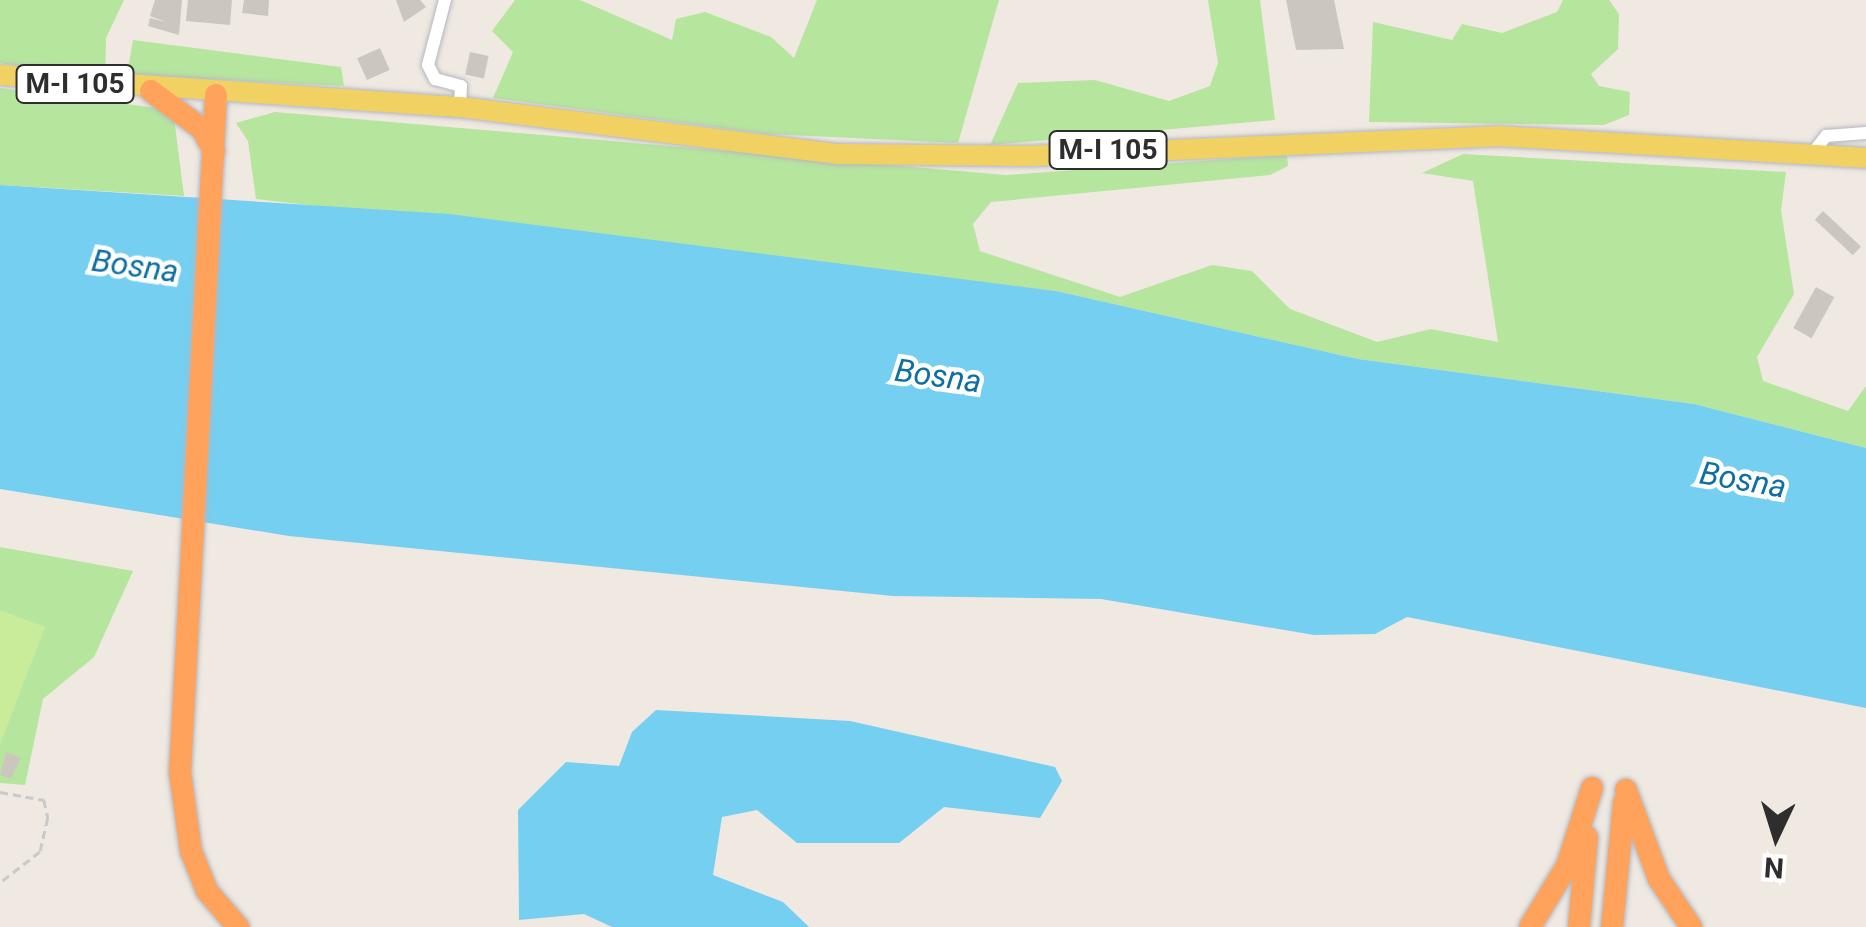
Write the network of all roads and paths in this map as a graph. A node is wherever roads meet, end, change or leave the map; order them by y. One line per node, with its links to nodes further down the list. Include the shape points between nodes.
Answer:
1 (445, 0): 5 (street, via 428,64 435,79 461,86)
2 (0, 75): 3 (main road, M-I 105)
3 (151, 91): 4 (main road, M-I 105); 7 (highway, via 202,129)
4 (216, 95): 5 (main road, M-I 105); 7 (highway)
5 (460, 107): 8 (main road, M-I 105, via 840,154 1014,156 1498,136)
6 (1866, 133): 8 (street, via 1826,136)
7 (214, 150): 12 (highway, via 183,678 191,851 207,890)
8 (1812, 154): 9 (main road, M-I 105)
9 (1866, 158)
10 (0, 792): 11 (path, via 44,800 48,818 40,852)
11 (0, 883)
12 (238, 927)
13 (1530, 927): 14 (highway, via 1567,866 1592,788)
14 (1579, 927)
15 (1612, 927): 16 (highway, via 1626,790 1659,879)
16 (1692, 927)

